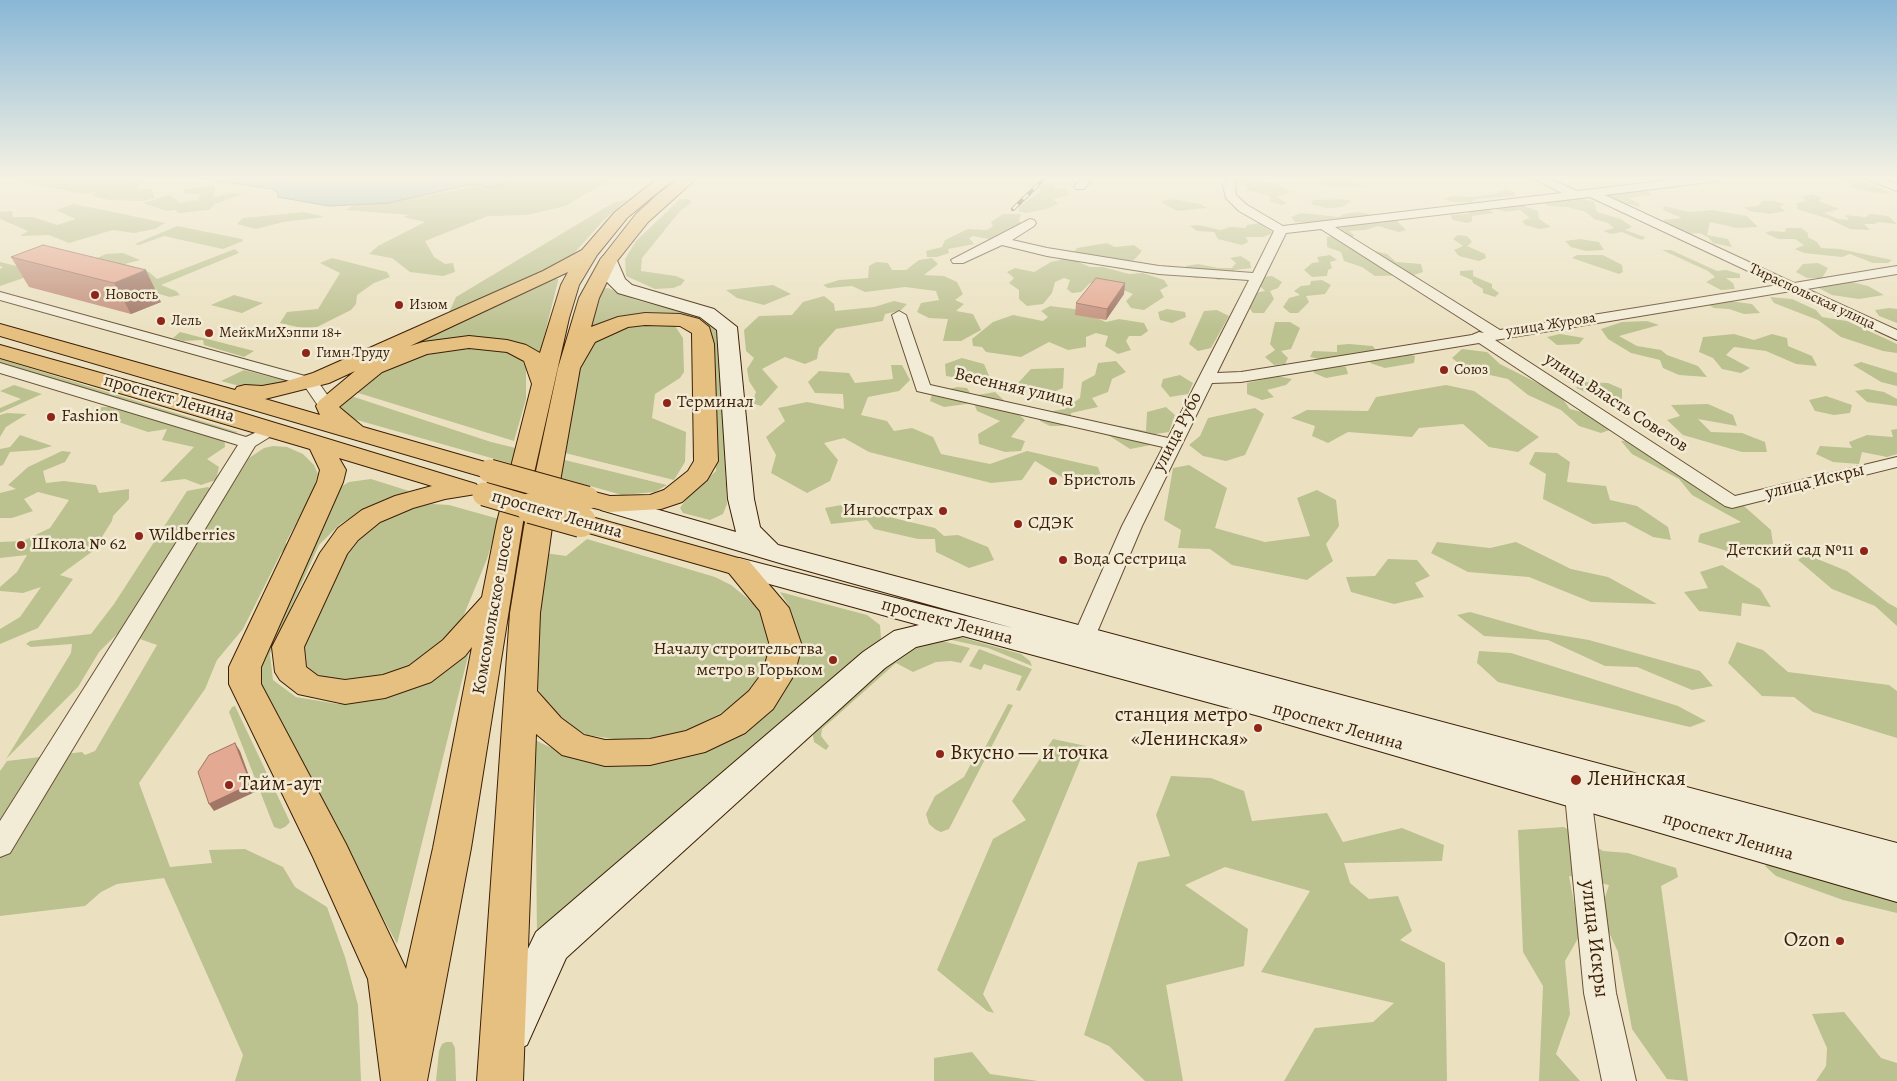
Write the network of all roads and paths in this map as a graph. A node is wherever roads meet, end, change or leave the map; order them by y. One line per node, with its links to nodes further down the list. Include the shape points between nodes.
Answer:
1 (614, 228): 10 (main road, Комсомольское шоссе)
2 (630, 228): 10 (main road, Комсомольское шоссе)
3 (1021, 228): 9 (street)
4 (1277, 228): 8 (street)
5 (1293, 228): 8 (street)
6 (1328, 228): 18 (street)
7 (1666, 228): 14 (street, Тираспольская улица)
8 (1280, 230): 13 (street, улица Рубо)
9 (1001, 241): 11 (street); 13 (street, via 1047,252 1159,270)
10 (599, 256): 23 (main road, Комсомольское шоссе); 25 (main road); 26 (main road, Комсомольское шоссе, via 570,285); 38 (main road, via 616,282 625,289 707,313 727,327 741,499 747,529)
11 (958, 260)
12 (1897, 270): 14 (street, улица Журова)
13 (1257, 276): 24 (street, улица Рубо)
14 (1789, 287): 18 (street, улица Журова); 20 (street, Тираспольская улица)
15 (0, 296): 25 (street)
16 (899, 315): 32 (street, Весенняя улица, via 923,388)
17 (0, 330): 27 (main road, проспект Ленина)
18 (1496, 334): 19 (street, улица Журова)
19 (1479, 336): 24 (street, улица Журова, via 1241,377); 36 (street, улица Власть Советов)
20 (1897, 336)
21 (0, 351): 29 (main road, проспект Ленина)
22 (0, 368): 31 (street)
23 (569, 368): 37 (main road, via 587,338 618,324 645,319 680,320 702,332 706,461 698,475 673,496 652,503); 43 (main road, Комсомольское шоссе, via 525,613)
24 (1205, 378): 32 (street, улица Рубо)
25 (310, 382): 27 (main road, via 262,393); 28 (street)
26 (542, 382): 28 (main road, via 533,358 519,349 493,343 446,344 401,355 374,367 342,390); 40 (main road, Комсомольское шоссе)
27 (220, 392): 30 (main road, проспект Ленина)
28 (327, 406): 30 (main road, via 330,413)
29 (272, 430): 31 (street); 33 (main road, проспект Ленина)
30 (357, 431): 35 (main road, проспект Ленина)
31 (248, 443): 45 (street)
32 (1172, 444): 42 (street, улица Рубо)
33 (321, 446): 35 (main road, проспект Ленина); 49 (main road, via 333,470 330,482 245,668 245,684 336,864 389,978)
34 (1897, 462): 36 (street, улица Искры)
35 (481, 484): 37 (main road, проспект Ленина, bridge); 40 (main road, via 404,502 371,516 348,534 334,553 288,647 291,672 309,686 345,692 385,686 420,674 454,648)
36 (1732, 502)
37 (593, 508): 38 (main road, проспект Ленина); 39 (main road, проспект Ленина)
38 (768, 550): 42 (main road, проспект Ленина)
39 (739, 566): 41 (main road, проспект Ленина); 43 (main road, via 774,608 786,646 778,675 761,700 733,724 693,743 650,752 606,753 574,746 549,727)
40 (494, 602): 49 (main road, Комсомольское шоссе, via 452,848)
41 (966, 627): 44 (main road, проспект Ленина, via 1259,704); 48 (main road, via 934,630 905,639 874,660 551,945)
42 (1084, 637): 46 (main road, проспект Ленина)
43 (521, 694): 48 (main road, Комсомольское шоссе)
44 (1578, 795): 47 (main road, проспект Ленина); 50 (street, улица Искры, via 1600,992)
45 (0, 845)
46 (1897, 859)
47 (1897, 885)
48 (501, 1064)
49 (403, 1081)
50 (1619, 1081)

